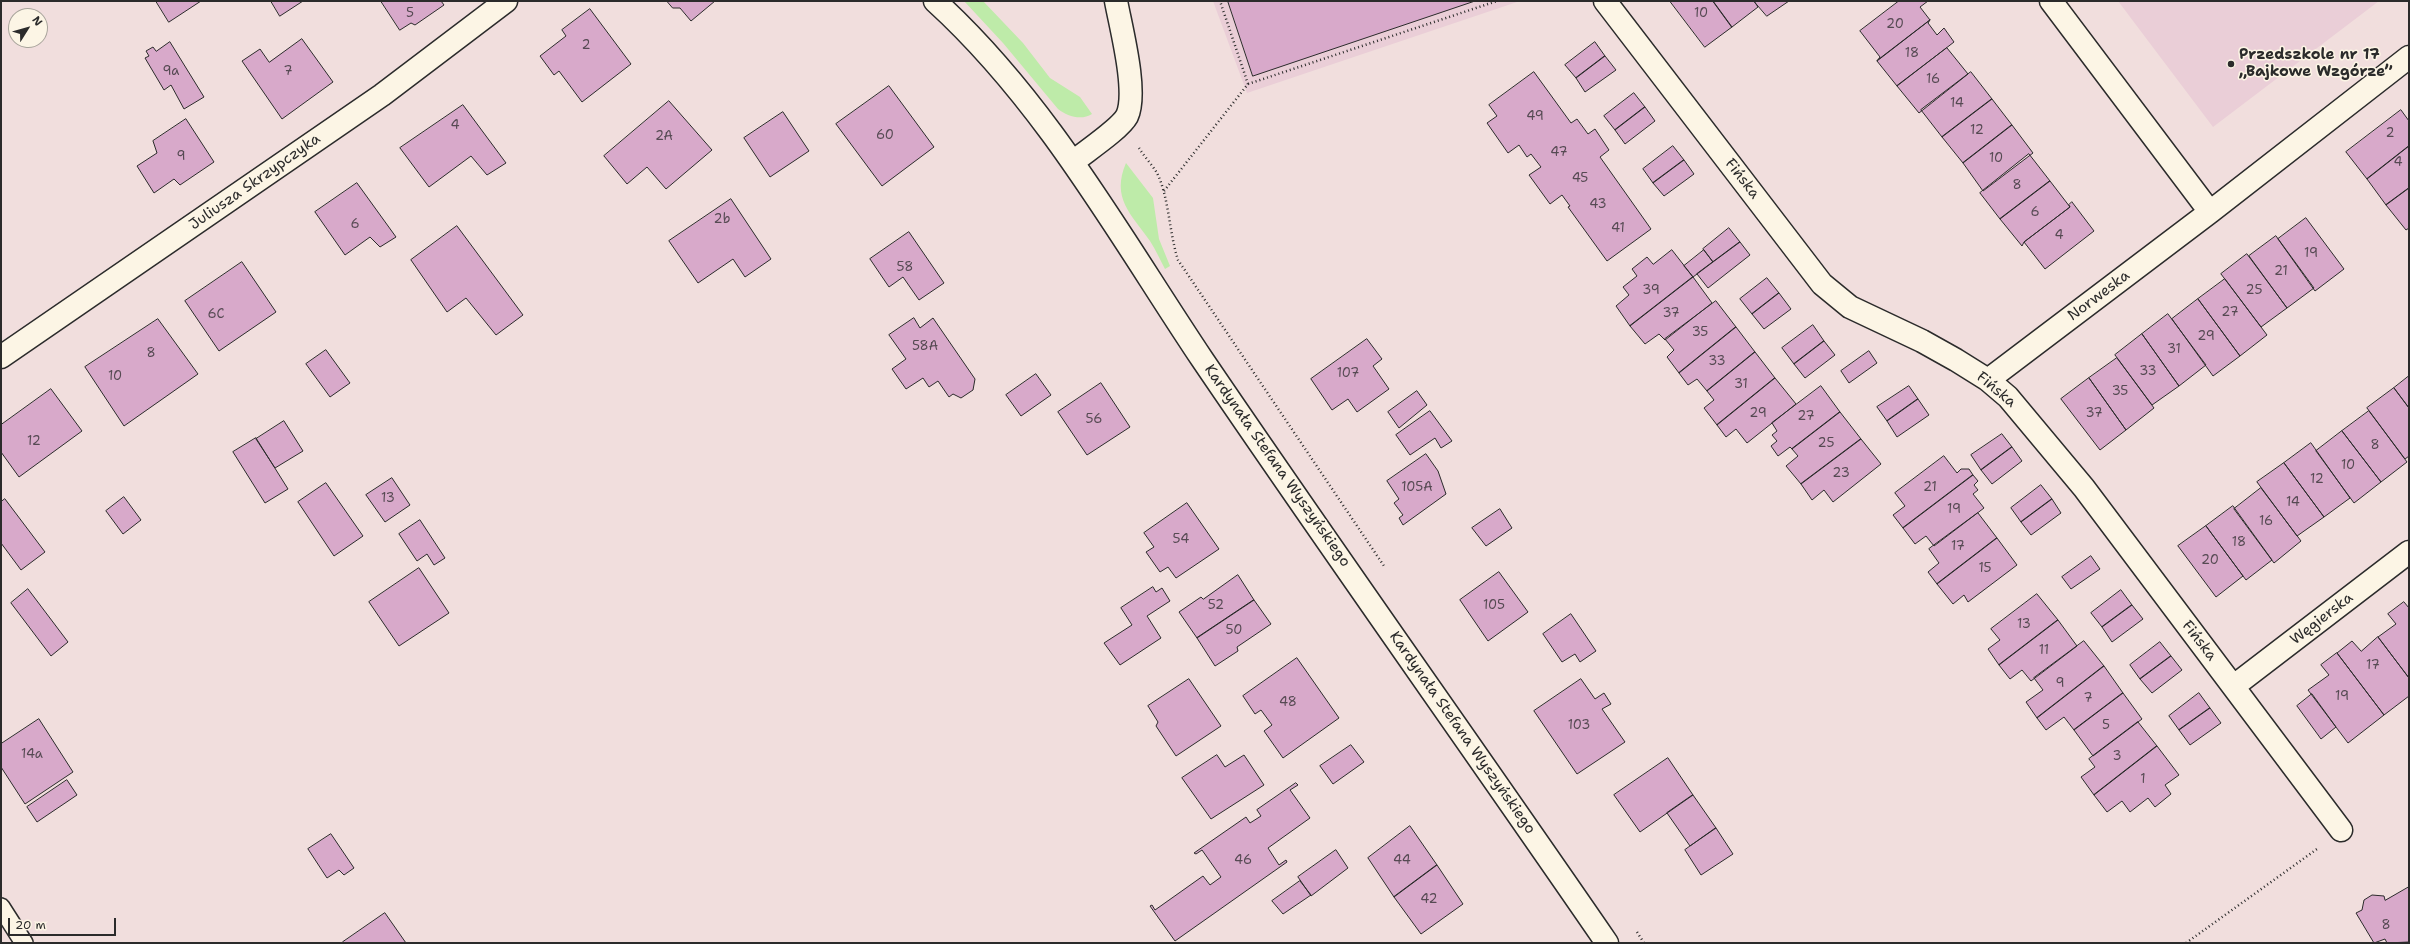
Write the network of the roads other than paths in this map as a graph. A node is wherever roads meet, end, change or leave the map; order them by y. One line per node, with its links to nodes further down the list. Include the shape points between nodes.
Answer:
1 (506, 1): 9 (street, Juliusza Skrzypczyka, via 382,95)
2 (935, 1): 7 (street, Kardynała Stefana Wyszyńskiego, via 1005,72)
3 (1116, 1): 7 (street, via 1131,93 1129,109 1121,124)
4 (1605, 1): 10 (street, Fińska, via 1822,284 1850,307 1922,341)
5 (2051, 1): 8 (street)
6 (2409, 57): 8 (street, Norweska)
7 (1073, 162): 16 (street, Kardynała Stefana Wyszyńskiego, via 1203,360)
8 (2210, 212): 10 (street, Norweska)
9 (1, 357)
10 (1988, 380): 12 (street, Fińska, via 2012,402 2069,470)
11 (2409, 552): 12 (street, Węgierska)
12 (2234, 686): 13 (street, Fińska)
13 (2341, 830)
14 (1, 908): 15 (lane)
15 (24, 943)
16 (1607, 943)

